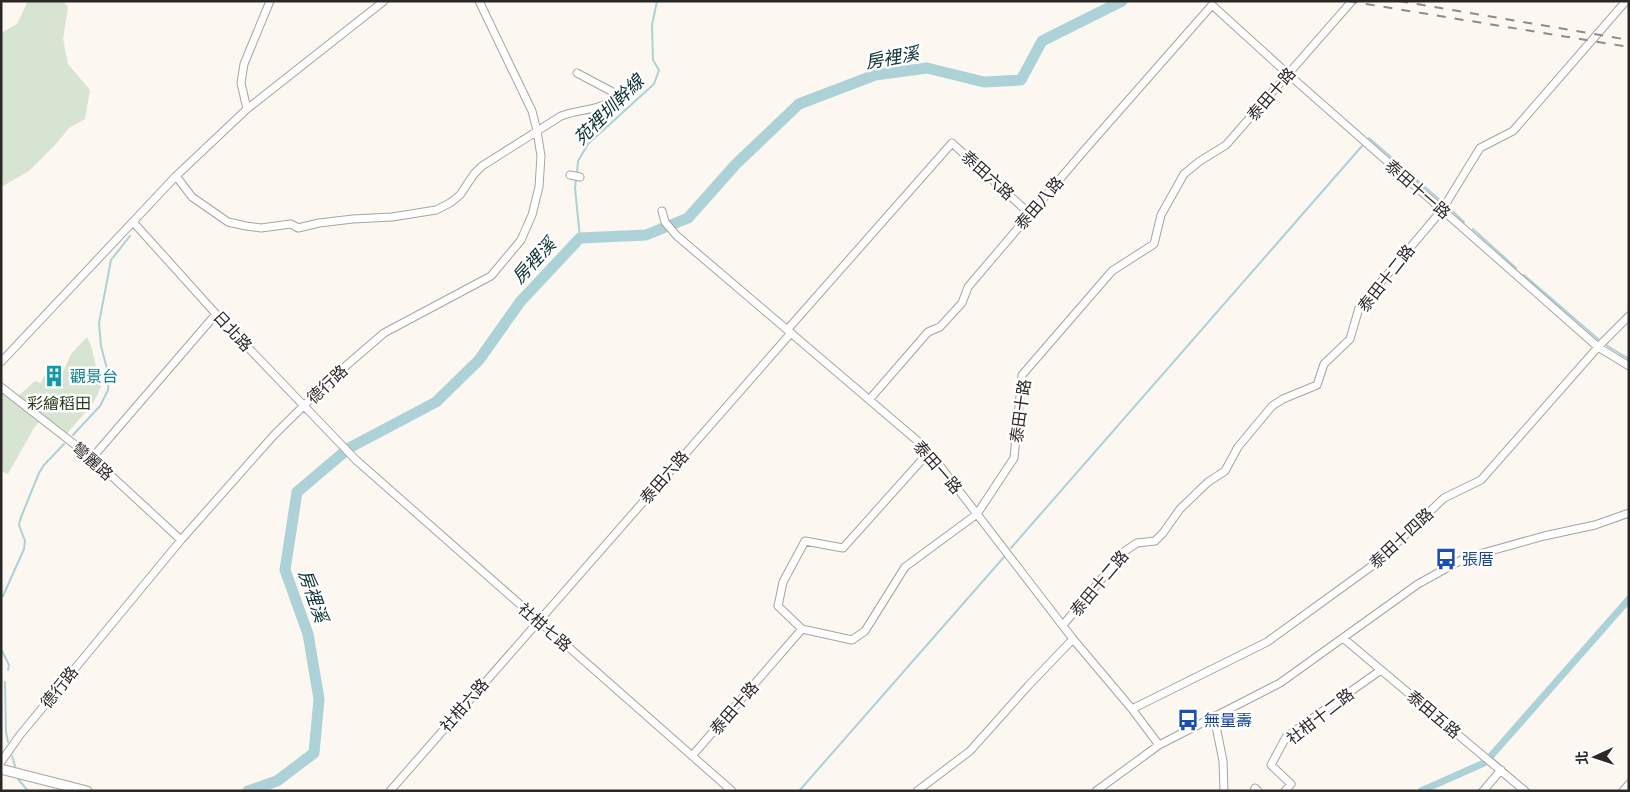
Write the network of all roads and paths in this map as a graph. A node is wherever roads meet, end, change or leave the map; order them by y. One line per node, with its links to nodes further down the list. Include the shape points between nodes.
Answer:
1 (270, 1): 9 (street, via 244,64 241,83)
2 (384, 1): 9 (street)
3 (479, 1): 10 (street, 德行路, via 532,111)
4 (1352, 1): 8 (street, 泰田十路)
5 (1626, 1): 14 (street, 泰田十二路, via 1513,131 1480,148)
6 (1212, 5): 8 (street, 泰田十一路); 16 (street, 泰田八路)
7 (577, 73): 10 (street, via 611,91 616,98 599,107 570,112)
8 (1288, 74): 14 (street, 泰田十一路); 31 (street, 泰田十路, via 1226,145 1184,174 1161,215 1154,244 1112,271 1022,376 1014,458)
9 (247, 109): 11 (street)
10 (537, 131): 11 (street, via 482,166 460,195 443,208 392,217 353,219 298,228 291,224 261,228 246,226 228,222 199,202); 26 (street, 德行路, via 541,156 539,187 532,215 521,240 491,276 384,333 332,377)
11 (176, 176): 17 (street)
12 (570, 176): 13 (street)
13 (580, 177)
14 (1442, 210): 21 (street, 泰田十一路); 34 (street, 泰田十二路, via 1359,308 1350,339 1324,364 1317,385 1272,406 1238,447 1225,471 1208,482 1180,509 1155,541 1138,543 1125,551)
15 (662, 211): 20 (street, 泰田一路, via 673,232)
16 (1030, 214): 20 (street, 泰田六路, via 952,143); 25 (street, 泰田八路, via 968,287 962,303 940,327 928,332)
17 (134, 223): 18 (street, 日北路); 22 (street)
18 (216, 314): 26 (street, 日北路); 29 (street)
19 (1629, 316): 21 (street, 泰田十四路)
20 (789, 332): 25 (street, 泰田一路); 33 (street, 泰田六路)
21 (1598, 347): 23 (street, 泰田十一路); 39 (street, 泰田十四路, via 1481,480 1444,498 1376,563 1267,642)
22 (1, 362)
23 (1629, 366)
24 (1, 387): 29 (street, 彎麗路)
25 (869, 400): 28 (street, 泰田一路)
26 (304, 406): 27 (street, 日北路); 32 (street, 德行路)
27 (335, 437): 33 (street, 社柑七路, via 358,462)
28 (929, 452): 31 (street, 泰田一路); 35 (street, via 843,548 806,542 783,582 778,606)
29 (92, 458): 32 (street, 彎麗路)
30 (1629, 513): 36 (street, via 1595,525 1465,558 1418,584)
31 (977, 514): 34 (street, 泰田一路); 35 (street, 泰田十路, via 905,567 865,631 852,640)
32 (180, 540): 43 (street, 德行路)
33 (538, 620): 42 (street, 社柑七路); 48 (street, 社柑六路)
34 (1064, 625): 37 (street, 泰田一路)
35 (802, 629): 42 (street, 泰田十路)
36 (1343, 638): 38 (street, 泰田五路); 40 (street, via 1280,683)
37 (1073, 639): 39 (street, 泰田一路); 50 (street, 泰田十二路, via 970,751)
38 (1381, 670): 45 (street, 泰田五路); 55 (street, 社柑十二路, via 1286,738 1271,765 1291,784)
39 (1132, 709): 41 (street, 泰田一路)
40 (1214, 716): 41 (street); 52 (street, via 1223,761)
41 (1159, 745): 51 (street)
42 (692, 756): 49 (street, 社柑七路)
43 (1, 762)
44 (1, 769): 47 (main road)
45 (1501, 770): 56 (street); 57 (street, 泰田五路)
46 (1629, 784): 58 (street)
47 (87, 791)
48 (390, 791)
49 (732, 791)
50 (917, 791)
51 (1096, 791)
52 (1224, 791)
53 (1254, 791): 54 (street, via 1255,788)
54 (1258, 791)
55 (1286, 791)
56 (1483, 791)
57 (1524, 791)
58 (1623, 791)

